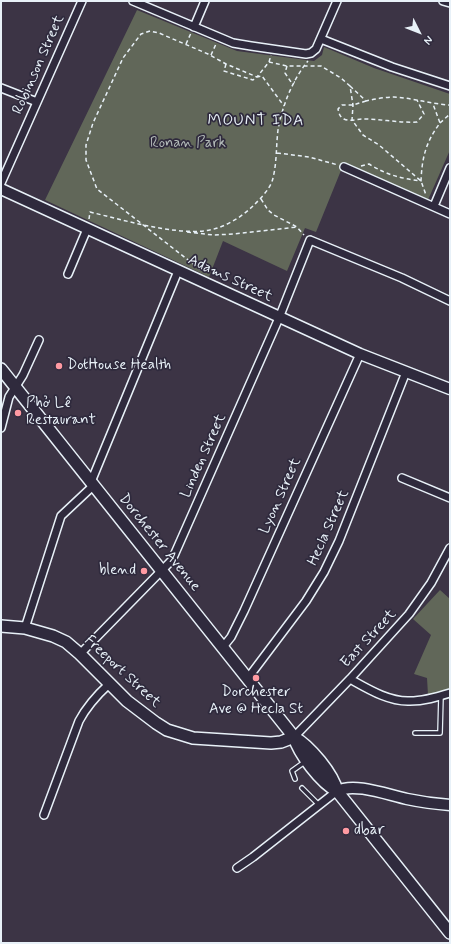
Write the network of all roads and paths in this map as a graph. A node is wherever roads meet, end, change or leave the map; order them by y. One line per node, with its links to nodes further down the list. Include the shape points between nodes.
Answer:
1 (82, 1): 22 (street, Robinson Street)
2 (133, 1): 7 (street)
3 (204, 1): 7 (street)
4 (337, 1): 9 (street)
5 (443, 1): 6 (street)
6 (450, 3)
7 (194, 27): 8 (street); 10 (path)
8 (219, 37): 9 (street, via 233,43 306,54 316,49); 11 (path)
9 (321, 38): 18 (street, via 392,68)
10 (186, 44): 11 (path); 39 (path, via 150,31 141,34 124,58 93,122 86,145 86,160 97,189)
11 (211, 55): 12 (path)
12 (226, 64): 15 (path); 15 (path, via 224,71 253,80)
13 (287, 66): 14 (path); 15 (path, via 269,62); 16 (path, via 285,73 291,82)
14 (303, 66): 16 (path); 17 (path, via 321,66)
15 (257, 77): 26 (path, via 262,76)
16 (295, 82): 26 (path)
17 (350, 86): 20 (path); 24 (path)
18 (450, 86)
19 (1, 88): 22 (street)
20 (366, 100): 21 (path, via 392,97); 24 (path)
21 (417, 100): 23 (path); 28 (path, via 424,114 417,122)
22 (37, 102): 34 (street, Robinson Street)
23 (433, 104): 25 (path); 29 (path)
24 (353, 105): 28 (path); 28 (path, via 342,105 338,109 344,119)
25 (450, 105)
26 (284, 106): 30 (path, via 278,130)
27 (450, 114): 29 (path)
28 (352, 120): 33 (path, via 363,135)
29 (440, 123): 33 (path, via 424,152)
30 (277, 153): 31 (path, via 309,157); 36 (path, via 273,180)
31 (344, 167): 33 (path, via 369,164 401,179); 37 (street)
32 (450, 168): 37 (street)
33 (421, 180): 37 (path, via 428,200)
34 (1, 183)
35 (1, 189): 41 (main road, Adams Street)
36 (261, 199): 40 (path, via 274,215); 42 (path, via 248,212 231,222 204,231)
37 (434, 206): 38 (street)
38 (450, 214)
39 (143, 224): 41 (path, via 90,212); 42 (path); 46 (path, via 203,272)
40 (297, 227): 42 (path, via 213,235); 43 (path)
41 (87, 229): 44 (main road, Adams Street); 45 (street)
42 (181, 231)
43 (310, 240): 47 (street); 48 (street, Linden Street)
44 (178, 271): 46 (main road, Adams Street); 57 (street)
45 (68, 274)
46 (200, 281): 48 (main road, Adams Street)
47 (450, 301)
48 (279, 318): 50 (main road, Adams Street); 60 (street, Linden Street, via 172,560)
49 (39, 340): 53 (street)
50 (360, 354): 52 (main road, Adams Street); 63 (street, Lyon Street, via 244,611)
51 (1, 369): 53 (main road, Dorchester Avenue)
52 (406, 372): 54 (main road, Adams Street); 65 (street, Hecla Street, via 341,536 324,572)
53 (15, 387): 55 (street, via 8,399); 57 (main road, Dorchester Avenue)
54 (450, 389)
55 (1, 428)
56 (402, 478): 58 (street)
57 (92, 484): 60 (main road, Dorchester Avenue); 62 (street, via 61,516)
58 (450, 498)
59 (450, 548): 66 (street, East Street, via 431,584 409,614)
60 (162, 571): 63 (main road, Dorchester Avenue); 64 (street, Linden Street)
61 (1, 626): 62 (main road, Freeport Street)
62 (25, 628): 64 (main road, Freeport Street, via 57,638)
63 (223, 647): 65 (main road, Dorchester Avenue)
64 (80, 654): 67 (main road, Freeport Street)
65 (248, 678): 71 (main road, Dorchester Avenue)
66 (350, 679): 69 (street, via 399,701); 71 (street, East Street)
67 (109, 684): 71 (main road, Freeport Street, via 163,728 179,734 198,738 271,743); 78 (street, via 94,698 79,721)
68 (450, 693): 69 (street)
69 (441, 696): 70 (lane, via 440,734)
70 (415, 733)
71 (294, 737): 72 (main road, Dorchester Avenue); 75 (main road, Dorchester Avenue, via 309,749 333,780)
72 (307, 760): 73 (lane, via 292,771); 75 (main road, Dorchester Avenue, via 326,785)
73 (295, 779)
74 (302, 788): 76 (lane)
75 (337, 791): 76 (street); 77 (main road, via 347,788 364,789); 80 (main road, Dorchester Avenue)
76 (319, 805): 79 (street)
77 (450, 805)
78 (44, 815)
79 (237, 868)
80 (450, 933)

